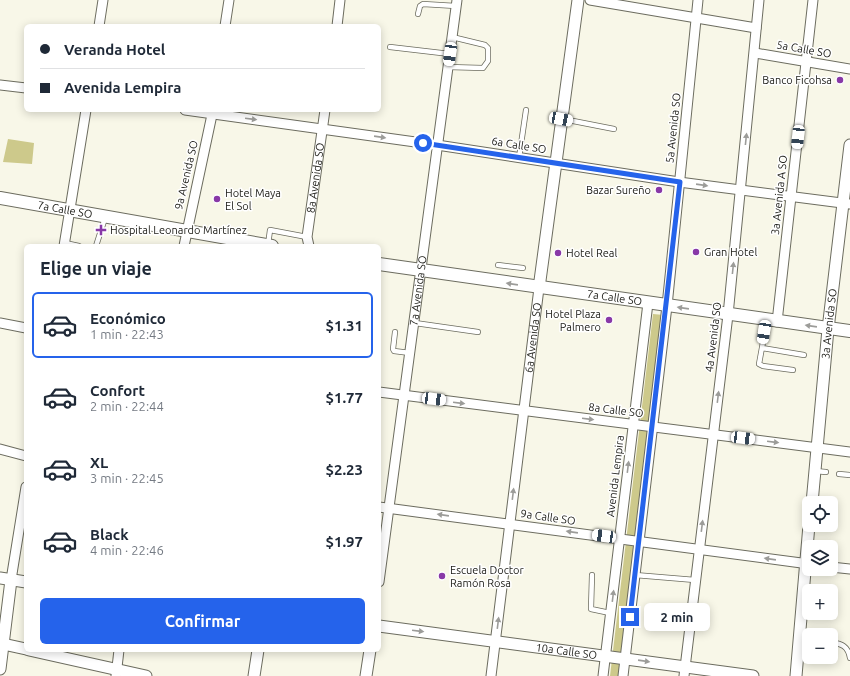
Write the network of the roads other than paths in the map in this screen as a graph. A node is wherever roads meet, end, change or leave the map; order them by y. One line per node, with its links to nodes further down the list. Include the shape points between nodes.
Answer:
1 (103, 0): 12 (street)
2 (229, 0): 13 (street)
3 (340, 0): 14 (street)
4 (578, 0): 29 (street, 6a Avenida SO)
5 (590, 0): 11 (street)
6 (698, 0): 11 (street, 5a Avenida SO)
7 (760, 0): 15 (street, 4a Avenida SO)
8 (813, 0): 20 (street, 3a Avenida A SO)
9 (457, 3): 10 (lane, via 423,4); 16 (street, 7a Avenida SO)
10 (418, 14)
11 (696, 18): 15 (street); 36 (street, 5a Avenida SO)
12 (99, 24)
13 (225, 24)
14 (337, 24)
15 (756, 28): 18 (street, 4a Avenida SO)
16 (452, 37): 19 (street, 7a Avenida SO); 21 (lane, via 485,45 488,48 488,62 483,68 476,69)
17 (390, 47): 19 (lane)
18 (755, 53): 20 (street, 5a Calle SO); 37 (street, 4a Avenida SO, one-way to 18)
19 (450, 54): 21 (street, 7a Avenida SO)
20 (806, 62): 22 (street, 5a Calle SO); 38 (street, 3a Avenida A SO)
21 (448, 67): 32 (street, 7a Avenida SO)
22 (850, 69)
23 (0, 84): 24 (street)
24 (24, 88)
25 (526, 110): 34 (lane)
26 (86, 112): 41 (street)
27 (213, 112): 30 (street, 6a Calle SO, one-way to 30); 43 (street, 9a Avenida SO)
28 (325, 112): 30 (street, 8a Avenida SO)
29 (561, 119): 31 (lane); 35 (street, 6a Avenida SO)
30 (322, 128): 32 (street, 6a Calle SO, one-way to 32); 44 (street, 8a Avenida SO)
31 (614, 129)
32 (437, 145): 34 (street, 6a Calle SO); 54 (street, 7a Avenida SO)
33 (850, 145): 40 (street, 3a Avenida SO)
34 (519, 158): 35 (street, 6a Calle SO)
35 (555, 163): 36 (street, 6a Calle SO); 55 (street, 6a Avenida SO)
36 (680, 182): 37 (street, 6a Calle SO, one-way to 37); 57 (street, 5a Avenida SO)
37 (741, 190): 38 (street, 6a Calle SO); 58 (street, 4a Avenida SO, one-way to 37)
38 (791, 197): 40 (street, 6a Calle SO); 59 (street, 3a Avenida A SO)
39 (0, 198): 41 (main road, 7a Calle SO)
40 (847, 203): 63 (street, 3a Avenida SO)
41 (69, 210): 42 (main road, 7a Calle SO); 45 (street)
42 (105, 216): 43 (main road, 7a Calle SO); 46 (lane)
43 (186, 231): 47 (street, 9a Avenida SO); 48 (main road, 7a Calle SO)
44 (307, 236): 49 (lane, via 270,230); 50 (street, 8a Avenida SO)
45 (64, 244)
46 (97, 244)
47 (184, 244)
48 (259, 244)
49 (270, 244)
50 (309, 244)
51 (381, 264): 54 (main road, 7a Calle SO)
52 (498, 264): 53 (lane)
53 (524, 268)
54 (422, 270): 55 (main road, 7a Calle SO, one-way to 54); 60 (street, 7a Avenida SO)
55 (539, 288): 56 (main road, 7a Calle SO); 73 (street, 6a Avenida SO)
56 (648, 303): 57 (main road, 7a Calle SO); 74 (street, Avenida Lempira)
57 (667, 306): 58 (main road, 7a Calle SO, one-way to 57); 75 (street)
58 (728, 315): 59 (main road, 7a Calle SO); 76 (street, 4a Avenida SO, one-way to 58)
59 (772, 321): 63 (main road, 7a Calle SO, one-way to 59); 67 (lane)
60 (415, 323): 65 (lane); 68 (street, 7a Avenida SO)
61 (0, 324): 62 (street)
62 (24, 328)
63 (828, 329): 66 (main road, 7a Calle SO); 78 (street, 3a Avenida SO)
64 (395, 332): 68 (lane, via 393,350)
65 (478, 332)
66 (850, 332)
67 (762, 348): 69 (lane); 70 (lane, via 759,364 761,366)
68 (410, 353): 72 (street, 7a Avenida SO)
69 (804, 355)
70 (793, 370)
71 (381, 392): 72 (street, 8a Calle SO)
72 (404, 396): 73 (street, 8a Calle SO, one-way to 73); 86 (street, 7a Avenida SO)
73 (524, 411): 74 (street, 8a Calle SO, one-way to 74); 87 (street, 6a Avenida SO, one-way to 73)
74 (633, 424): 75 (street, 8a Calle SO); 88 (street, Avenida Lempira, one-way to 74)
75 (653, 427): 76 (street, 8a Calle SO); 89 (street)
76 (713, 435): 78 (street, 8a Calle SO, one-way to 78); 90 (street, 4a Avenida SO, one-way to 76)
77 (0, 448): 80 (street)
78 (817, 448): 79 (street, 8a Calle SO); 83 (street, 3a Avenida SO, via 820,472)
79 (850, 452)
80 (24, 455)
81 (839, 474): 82 (lane)
82 (850, 474)
83 (814, 496)
84 (24, 497): 98 (street)
85 (381, 507): 86 (street, 9a Calle SO)
86 (389, 508): 87 (street, 9a Calle SO, one-way to 86); 92 (street, 7a Avenida SO)
87 (510, 524): 88 (street, 9a Calle SO, one-way to 87); 104 (street, 6a Avenida SO, one-way to 87)
88 (619, 539): 89 (street, 9a Calle SO); 101 (street, Avenida Lempira, one-way to 88)
89 (639, 541): 90 (street, 9a Calle SO); 96 (street)
90 (699, 549): 91 (street, 9a Calle SO, one-way to 90); 99 (street, 4a Avenida SO)
91 (802, 562)
92 (381, 567)
93 (838, 568): 94 (street)
94 (850, 569)
95 (592, 575): 101 (lane, via 592,609)
96 (635, 575): 99 (lane); 115 (street)
97 (806, 576): 103 (street)
98 (6, 579): 100 (street); 106 (street)
99 (695, 580): 117 (street, 4a Avenida SO)
100 (24, 582)
101 (610, 613): 113 (street, Avenida Lempira)
102 (381, 626): 104 (street, 10a Calle SO, one-way to 104)
103 (804, 628)
104 (495, 642): 113 (street, 10a Calle SO); 122 (street, 6a Avenida SO)
105 (838, 643): 114 (lane, via 846,647)
106 (3, 644): 108 (street); 116 (street)
107 (802, 647): 126 (street)
108 (24, 649)
109 (35, 652): 118 (street)
110 (119, 652): 118 (street)
111 (258, 652): 120 (street)
112 (370, 652): 121 (street)
113 (605, 656): 115 (street, 10a Calle SO); 123 (street, Avenida Lempira)
114 (850, 658)
115 (625, 659): 117 (street, 10a Calle SO, one-way to 117); 124 (street)
116 (0, 669)
117 (684, 671): 125 (street, 10a Calle SO)
118 (117, 673): 119 (street)
119 (146, 676)
120 (254, 676)
121 (366, 676)
122 (491, 676)
123 (603, 676)
124 (623, 676)
125 (753, 676)
126 (796, 676)

